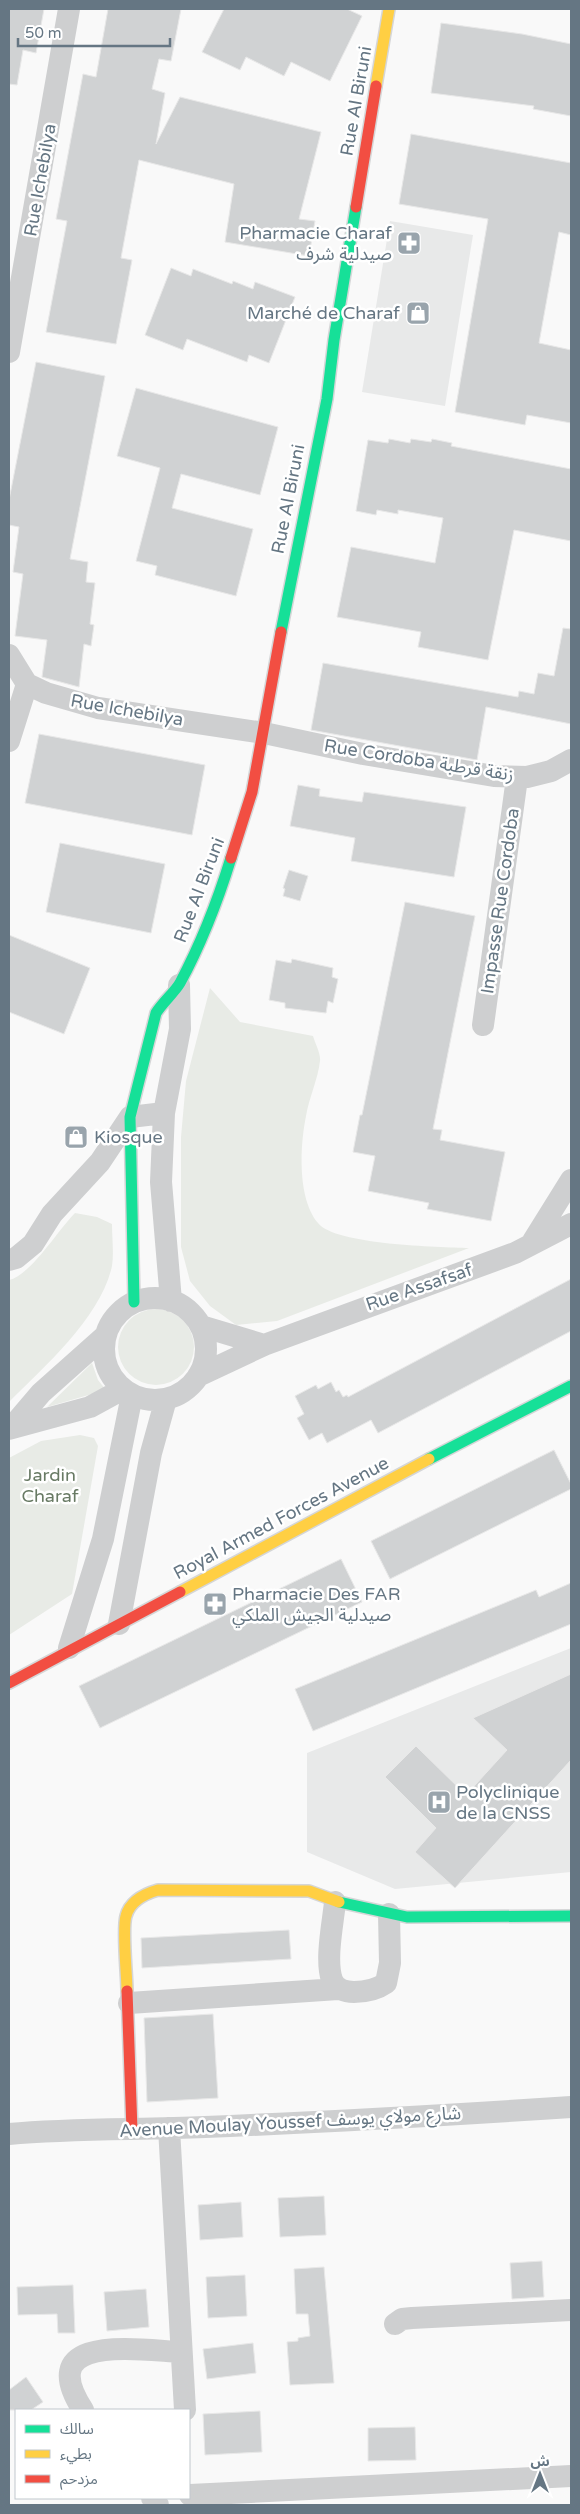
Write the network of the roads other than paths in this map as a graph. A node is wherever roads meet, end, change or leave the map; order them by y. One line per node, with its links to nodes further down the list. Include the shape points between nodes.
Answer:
1 (69, 9): 3 (street, Rue Ichebilya)
2 (389, 9): 6 (street, Rue Al Biruni, via 327,399 302,518)
3 (9, 352)
4 (9, 655): 5 (street)
5 (27, 684): 6 (street, Rue Ichebilya, via 69,701 98,708); 7 (street)
6 (264, 733): 9 (street, Rue Cordoba زنقة قرطبة, via 383,757); 10 (street, Rue Al Biruni, via 252,792 220,893)
7 (9, 741)
8 (571, 760): 9 (street, Rue Cordoba زنقة قرطبة, via 551,771)
9 (517, 778): 11 (street, Impasse Rue Cordoba)
10 (179, 985): 12 (street, via 180,1029); 13 (street, Rue Al Biruni, via 156,1013)
11 (483, 1025)
12 (164, 1113): 13 (street); 18 (street, via 162,1182)
13 (130, 1117): 17 (street, via 100,1162 52,1214 33,1244); 19 (street, Rue Al Biruni)
14 (571, 1180): 16 (street)
15 (571, 1224): 16 (street, Rue Assafsaf)
16 (533, 1242): 22 (street, Rue Assafsaf, via 515,1254)
17 (9, 1260)
18 (171, 1300): 19 (street, via 152,1298); 20 (street, via 183,1306)
19 (134, 1302): 21 (street, via 116,1316)
20 (200, 1326): 22 (street); 23 (street, via 206,1342 205,1360)
21 (105, 1336): 25 (street, via 104,1356 110,1374); 27 (street, via 41,1393)
22 (264, 1345): 23 (street, Rue Assafsaf)
23 (198, 1376): 26 (street, via 184,1391)
24 (571, 1386): 28 (street, Royal Armed Forces Avenue, via 408,1469)
25 (128, 1392): 26 (street, via 148,1400); 27 (street, via 90,1407); 29 (street, via 103,1539)
26 (166, 1399): 28 (street, via 149,1462)
27 (10, 1428)
28 (120, 1624): 29 (street, Royal Armed Forces Avenue)
29 (69, 1648): 30 (street, Royal Armed Forces Avenue)
30 (9, 1684)
31 (335, 1902): 32 (street); 34 (street, via 330,1962 332,1981); 35 (street, via 299,1890 158,1890 145,1893 129,1907 125,1917)
32 (389, 1914): 33 (street, via 431,1918); 34 (street, via 390,1963 386,1983 371,1990 350,1992)
33 (571, 1916)
34 (338, 1989): 35 (street)
35 (129, 2003): 38 (street)
36 (571, 2107): 37 (street, Avenue Moulay Youssef شارع مولاي يوسف)
37 (169, 2128): 38 (street, Avenue Moulay Youssef شارع مولاي يوسف); 42 (street)
38 (132, 2130): 39 (street, Avenue Moulay Youssef شارع مولاي يوسف, via 51,2130)
39 (9, 2134)
40 (571, 2310): 41 (street, via 412,2318)
41 (395, 2324)
42 (181, 2352): 43 (street, via 121,2349 84,2354 69,2367 68,2377 71,2390); 44 (street)
43 (82, 2409)
44 (184, 2409)
45 (571, 2476): 46 (street)
46 (190, 2492)

